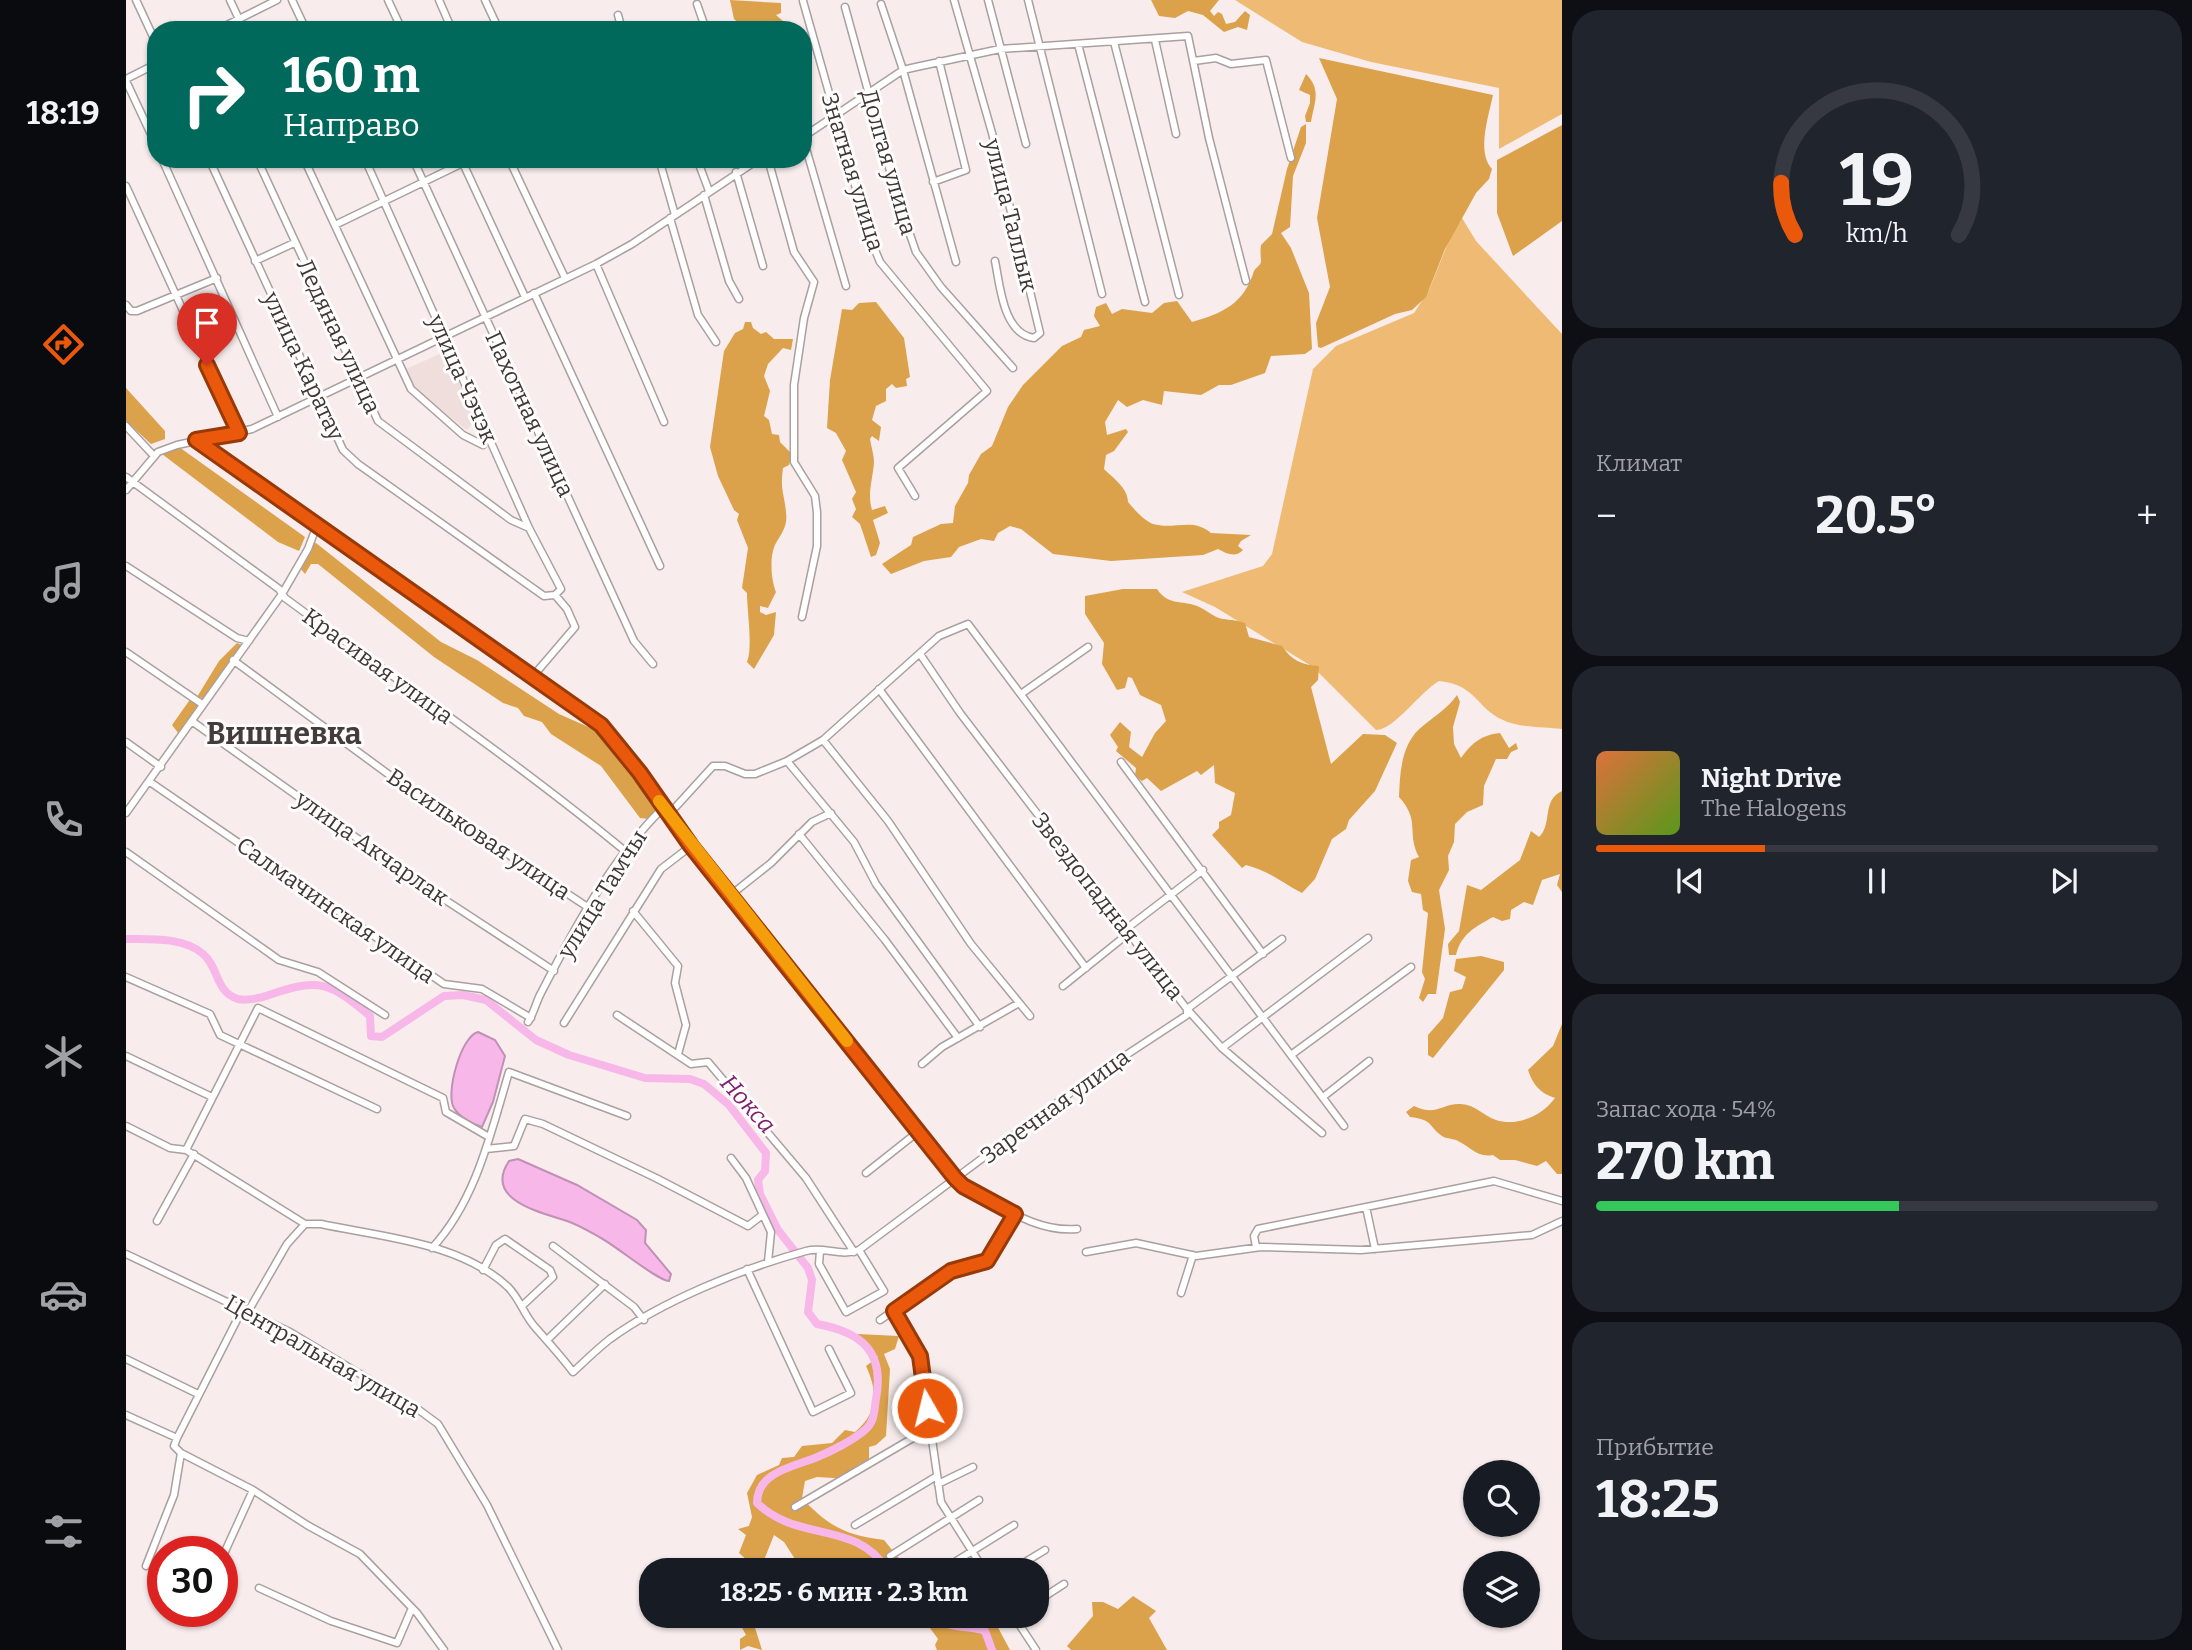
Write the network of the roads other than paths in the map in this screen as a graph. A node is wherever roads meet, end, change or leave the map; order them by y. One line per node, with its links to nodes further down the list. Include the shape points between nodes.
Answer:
1 (136, 0): 25 (street)
2 (230, 0): 16 (street)
3 (277, 0): 16 (street)
4 (292, 0): 18 (street)
5 (388, 0): 19 (street)
6 (439, 0): 20 (street)
7 (485, 0): 21 (street)
8 (954, 0): 32 (street, улица Таллык)
9 (988, 0): 31 (street)
10 (1028, 0): 30 (street)
11 (803, 1): 24 (street, Знатная улица)
12 (697, 4): 23 (street)
13 (881, 4): 36 (street)
14 (845, 6): 38 (street, Долгая улица)
15 (618, 15): 22 (street)
16 (239, 19): 17 (street)
17 (235, 21)
18 (302, 21)
19 (398, 21)
20 (448, 21)
21 (495, 21)
22 (620, 21)
23 (703, 21)
24 (809, 21)
25 (147, 24)
26 (812, 31): 39 (street, Знатная улица)
27 (1155, 40): 28 (street); 34 (street, via 1188,36); 42 (street)
28 (1114, 42): 29 (street); 79 (street)
29 (1079, 44): 30 (street); 83 (street)
30 (1039, 45): 31 (street); 78 (street)
31 (1000, 49): 32 (street); 43 (street)
32 (968, 54): 33 (street); 69 (street, улица Таллык, via 992,133 1040,334 1034,338 1027,337 1010,319)
33 (939, 61): 36 (street); 61 (street, via 966,170)
34 (1194, 61): 44 (street, via 1216,58 1231,64 1266,60); 75 (street)
35 (147, 69): 37 (street)
36 (903, 70): 38 (street); 61 (street)
37 (126, 80): 40 (street)
38 (870, 91): 39 (street); 89 (street, Долгая улица, via 916,252)
39 (837, 115): 41 (street); 101 (street, Знатная улица, via 880,262 987,391 898,468)
40 (147, 126)
41 (812, 131)
42 (1177, 134)
43 (1026, 144)
44 (1291, 158)
45 (166, 168): 73 (street)
46 (213, 168): 68 (street, улица Каратау)
47 (261, 168): 67 (street, Ледяная улица)
48 (308, 168): 66 (street)
49 (369, 168): 64 (street, улица Чэчэк)
50 (417, 168): 60 (street, Пахотная улица)
51 (448, 168): 60 (street)
52 (465, 168): 81 (street)
53 (513, 168): 74 (street)
54 (661, 168): 65 (street)
55 (699, 168): 63 (street)
56 (743, 168): 59 (street)
57 (771, 168): 108 (street, via 794,252 814,282 794,385 794,462 815,496 817,512 817,546)
58 (812, 168): 76 (street)
59 (736, 172): 63 (street); 72 (street)
60 (423, 181): 64 (street); 85 (street, Пахотная улица)
61 (933, 182): 71 (street)
62 (126, 186): 80 (street)
63 (706, 193): 65 (street); 82 (street, via 729,281)
64 (383, 199): 66 (street); 86 (street, улица Чэчэк)
65 (673, 217): 70 (street); 87 (street, via 698,314)
66 (335, 225): 88 (street)
67 (294, 243): 68 (street); 90 (street, Ледяная улица)
68 (255, 261): 91 (street, улица Каратау)
69 (995, 261)
70 (599, 262): 74 (street); 93 (street)
71 (956, 262)
72 (763, 266)
73 (217, 278): 80 (street); 92 (street)
74 (565, 278): 77 (street)
75 (1246, 281)
76 (846, 286)
77 (534, 293): 81 (street); 105 (street)
78 (1102, 294)
79 (1179, 295)
80 (175, 296): 84 (street, via 131,311); 95 (street)
81 (525, 297): 85 (street)
82 (739, 299)
83 (1144, 302)
84 (126, 305)
85 (485, 317): 86 (street); 114 (street, Пахотная улица, via 634,641)
86 (445, 338): 88 (street); 103 (street, улица Чэчэк)
87 (716, 342)
88 (398, 359): 90 (street); 97 (street, via 411,389 463,435)
89 (1013, 368)
90 (357, 378): 91 (street); 103 (street, Ледяная улица, via 378,421 388,430 511,520)
91 (317, 398): 92 (street); 107 (street, улица Каратау, via 343,450 358,464 544,596)
92 (278, 417): 95 (street)
93 (664, 422)
94 (126, 426): 98 (street)
95 (239, 433): 96 (street)
96 (196, 440): 98 (street); 102 (street)
97 (483, 445)
98 (153, 456): 99 (street)
99 (129, 480): 100 (street); 106 (street, Красивая улица)
100 (126, 490)
101 (915, 496)
102 (317, 525): 106 (street); 115 (street)
103 (529, 528): 107 (street, улица Чэчэк, via 561,589)
104 (126, 566): 109 (street)
105 (660, 566)
106 (282, 594): 109 (street); 131 (street, Красивая улица, via 412,693 541,782)
107 (555, 595): 115 (street, via 575,627)
108 (802, 617)
109 (248, 641): 113 (street)
110 (1088, 647): 117 (street)
111 (126, 652): 118 (street)
112 (920, 654): 116 (street, улица Тамчы); 117 (street, улица Тамчы, via 939,636 968,624); 138 (street, Звездопадная улица)
113 (233, 660): 118 (street); 136 (street, Васильковая улица, via 402,785)
114 (653, 664)
115 (534, 675): 126 (street, via 601,725)
116 (879, 690): 120 (street, улица Тамчы); 143 (street)
117 (1021, 694): 135 (street)
118 (202, 704): 119 (street)
119 (194, 722): 124 (street); 144 (street, улица Акчарлак, via 429,890)
120 (822, 740): 122 (street, улица Тамчы); 148 (street, via 888,821 971,944)
121 (126, 742): 124 (street)
122 (787, 761): 126 (street, улица Тамчы, via 755,775 713,766 673,811); 128 (street)
123 (1121, 762): 133 (street)
124 (161, 767): 125 (street)
125 (150, 782): 127 (street); 154 (street, Салмачинская улица, via 444,984 482,989)
126 (663, 808): 130 (street); 131 (street, улица Тамчы)
127 (126, 813)
128 (831, 813): 129 (street); 156 (street, via 854,842 876,884)
129 (799, 834): 134 (street); 157 (street)
130 (691, 846): 134 (street); 137 (street, via 667,862)
131 (625, 851): 136 (street, улица Тамчы)
132 (126, 852): 150 (street, via 279,960 318,972)
133 (1203, 870): 135 (street); 141 (street)
134 (732, 894): 171 (street)
135 (1173, 895): 138 (street); 145 (street)
136 (589, 908): 144 (street, улица Тамчы)
137 (633, 911): 155 (street); 160 (street, via 678,967 676,983 686,1025)
138 (1127, 931): 143 (street); 149 (street, Звездопадная улица)
139 (1368, 938): 153 (street)
140 (1282, 939): 141 (street, Заречная улица)
141 (1263, 954): 145 (street, Заречная улица)
142 (1411, 967): 161 (street)
143 (1086, 968): 147 (street)
144 (554, 971): 154 (street, улица Тамчы)
145 (1232, 976): 149 (street, Заречная улица); 153 (street)
146 (126, 977): 158 (street, via 210,1014 220,1035)
147 (1063, 986)
148 (1019, 1003): 152 (street); 156 (street)
149 (1187, 1009): 159 (street, Звездопадная улица); 179 (street, Заречная улица, via 1186,1015)
150 (385, 1014)
151 (618, 1015): 160 (street)
152 (1030, 1016)
153 (1264, 1017): 159 (street); 161 (street)
154 (530, 1020)
155 (564, 1023)
156 (980, 1027): 157 (street)
157 (958, 1038): 164 (street)
158 (240, 1044): 165 (street); 167 (street); 173 (street, via 258,1008 443,1098 446,1112)
159 (1222, 1048): 172 (street, Звездопадная улица)
160 (678, 1054): 193 (street, via 691,1064 708,1062 806,1178)
161 (1292, 1055): 166 (street)
162 (126, 1056): 165 (street)
163 (1369, 1061): 166 (street)
164 (922, 1064)
165 (212, 1097): 175 (street)
166 (1323, 1097): 170 (street)
167 (377, 1109)
168 (627, 1116): 173 (street, via 509,1072)
169 (126, 1126): 175 (street, via 170,1148)
170 (1344, 1126)
171 (919, 1131): 178 (street); 179 (street)
172 (1322, 1133)
173 (489, 1137): 174 (street)
174 (486, 1149): 183 (street, via 514,1146 525,1119 695,1196 748,1226); 190 (street, via 454,1222)
175 (186, 1150): 176 (street)
176 (194, 1154): 184 (street); 186 (street)
177 (731, 1157): 183 (street, via 746,1178)
178 (866, 1173)
179 (955, 1178): 182 (street); 193 (street, Заречная улица)
180 (1562, 1201): 181 (street, via 1494,1181)
181 (1366, 1207): 189 (street, via 1258,1229); 191 (street)
182 (1015, 1214): 187 (street, via 1040,1226); 204 (street, via 987,1261 951,1271)
183 (761, 1216): 197 (street, via 772,1239)
184 (157, 1221)
185 (1562, 1221): 191 (street, via 1532,1235)
186 (305, 1224): 190 (street); 203 (street)
187 (1077, 1229)
188 (553, 1246): 200 (street)
189 (1256, 1247): 191 (street); 196 (street)
190 (432, 1248): 199 (street)
191 (1375, 1249)
192 (820, 1251): 193 (street, via 842,1255); 193 (street, via 819,1264 846,1312 884,1291); 197 (street, via 811,1249)
193 (856, 1251)
194 (1086, 1252): 196 (street, via 1136,1243)
195 (126, 1254): 203 (street, Центральная улица)
196 (1193, 1255): 201 (street)
197 (771, 1261): 198 (street)
198 (747, 1269): 205 (street); 208 (street, via 813,1412 851,1392)
199 (483, 1270): 202 (street, via 507,1286); 202 (street, via 496,1245 505,1239 550,1270 553,1277)
200 (605, 1284): 205 (street); 207 (street)
201 (1181, 1293)
202 (523, 1305): 207 (street, via 533,1325)
203 (246, 1309): 210 (street); 237 (street, Центральная улица, via 438,1424 487,1505)
204 (894, 1311): 206 (street); 212 (street, via 920,1356)
205 (644, 1320): 207 (street, via 610,1339 573,1372)
206 (880, 1320)
207 (548, 1339)
208 (829, 1349)
209 (126, 1359): 210 (street)
210 (198, 1394): 213 (street)
211 (126, 1415): 213 (street)
212 (930, 1428): 216 (street); 219 (street)
213 (177, 1438): 214 (street, via 174,1446)
214 (181, 1453): 217 (street); 230 (street, via 174,1494)
215 (973, 1467): 216 (street)
216 (938, 1480): 220 (street, via 941,1502); 221 (street)
217 (253, 1490): 223 (street); 234 (street, via 360,1554)
218 (979, 1500): 220 (street)
219 (795, 1507)
220 (951, 1518): 225 (street); 226 (street)
221 (855, 1525)
222 (1014, 1525): 225 (street)
223 (232, 1536)
224 (1045, 1550): 229 (street)
225 (972, 1551): 227 (street); 228 (street)
226 (890, 1556)
227 (961, 1558)
228 (976, 1558)
229 (1032, 1558)
230 (146, 1566)
231 (1064, 1584): 233 (street)
232 (259, 1588): 234 (street, via 397,1643)
233 (1049, 1594)
234 (412, 1608): 236 (street)
235 (1022, 1628): 238 (street)
236 (444, 1650)
237 (558, 1650)
238 (1036, 1650)

